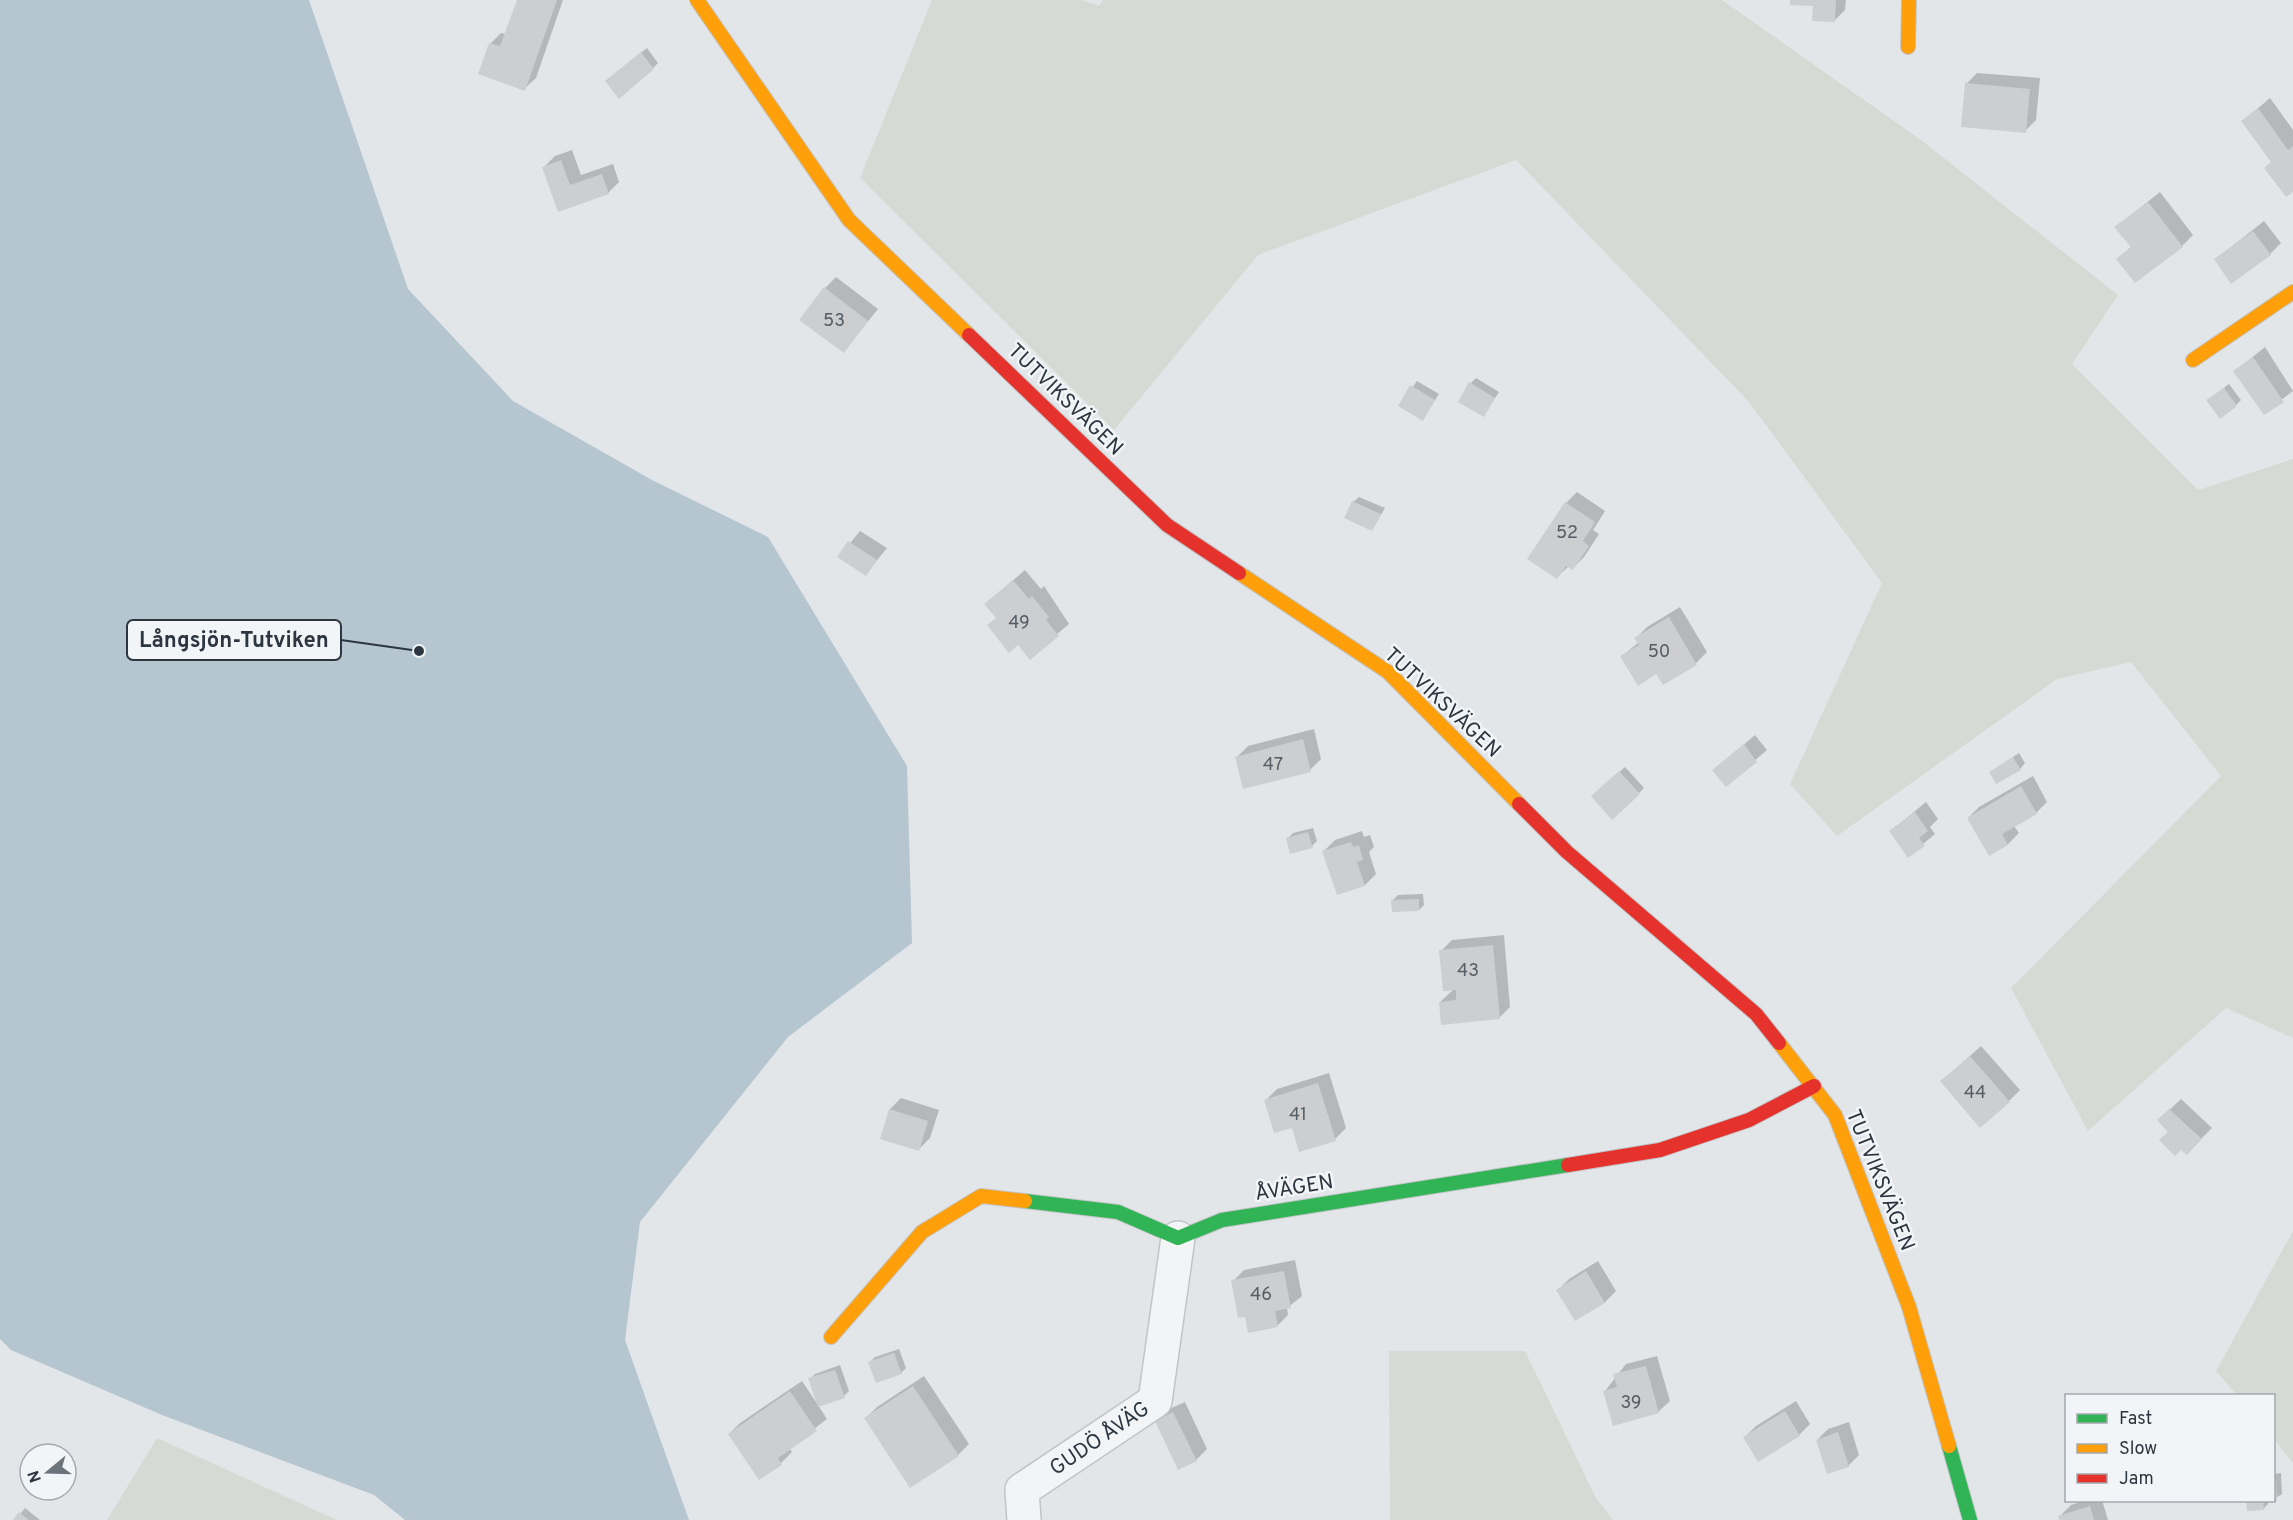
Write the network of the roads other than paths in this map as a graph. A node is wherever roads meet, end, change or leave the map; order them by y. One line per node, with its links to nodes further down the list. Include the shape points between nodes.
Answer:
1 (1909, 0): 3 (street)
2 (704, 2): 6 (street, TUTVIKSVÄGEN, via 849,220 1167,525 1388,672 1567,852 1756,1014)
3 (1908, 47)
4 (2293, 292): 5 (street)
5 (2193, 360)
6 (1814, 1086): 7 (street, ÅVÄGEN, via 1749,1120 1660,1150 1222,1220); 10 (street, TUTVIKSVÄGEN, via 1835,1115 1909,1307)
7 (1178, 1238): 8 (street, via 1118,1212 981,1196 922,1232); 9 (street, GUDÖ ÅVÄG, via 1155,1401 1022,1490)
8 (831, 1338)
9 (1024, 1520)
10 (1970, 1520)

